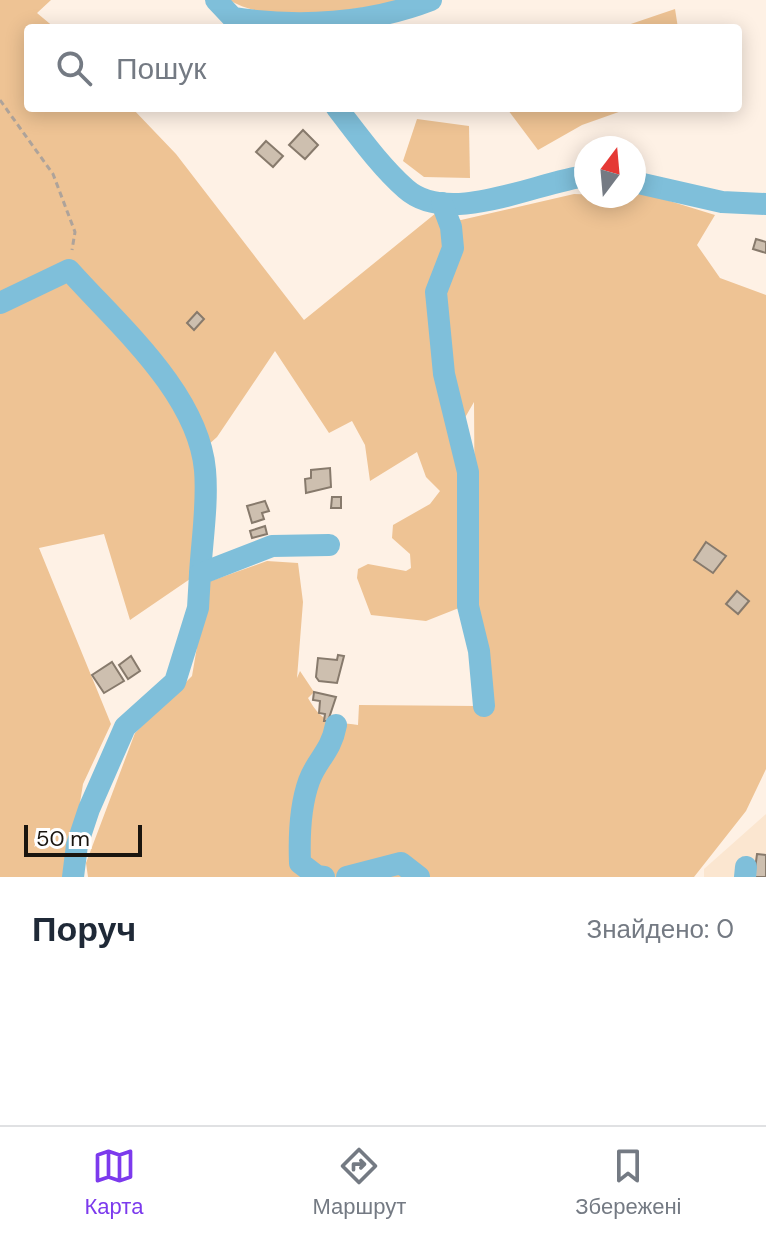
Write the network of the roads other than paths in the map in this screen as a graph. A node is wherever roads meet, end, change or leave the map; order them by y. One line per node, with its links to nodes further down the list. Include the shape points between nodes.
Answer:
1 (216, 0): 3 (street)
2 (431, 0): 5 (street, via 381,15)
3 (234, 23): 4 (street)
4 (262, 24)
5 (299, 24)
6 (340, 112): 9 (street, via 407,190)
7 (574, 179): 9 (street, via 454,205)
8 (646, 185): 10 (street, via 722,202)
9 (442, 203): 14 (street, via 453,248 436,292 444,374 468,472 468,606)
10 (766, 204)
11 (0, 303): 13 (street, via 69,270 175,391 190,415 205,471)
12 (329, 545): 13 (street, via 272,546)
13 (200, 574): 16 (street, via 198,608 175,682 125,727 89,809)
14 (484, 706)
15 (336, 725): 17 (street, via 332,746 309,780 299,835 300,863)
16 (73, 877)
17 (324, 877)
18 (347, 877): 19 (street, via 401,863)
19 (419, 877)

